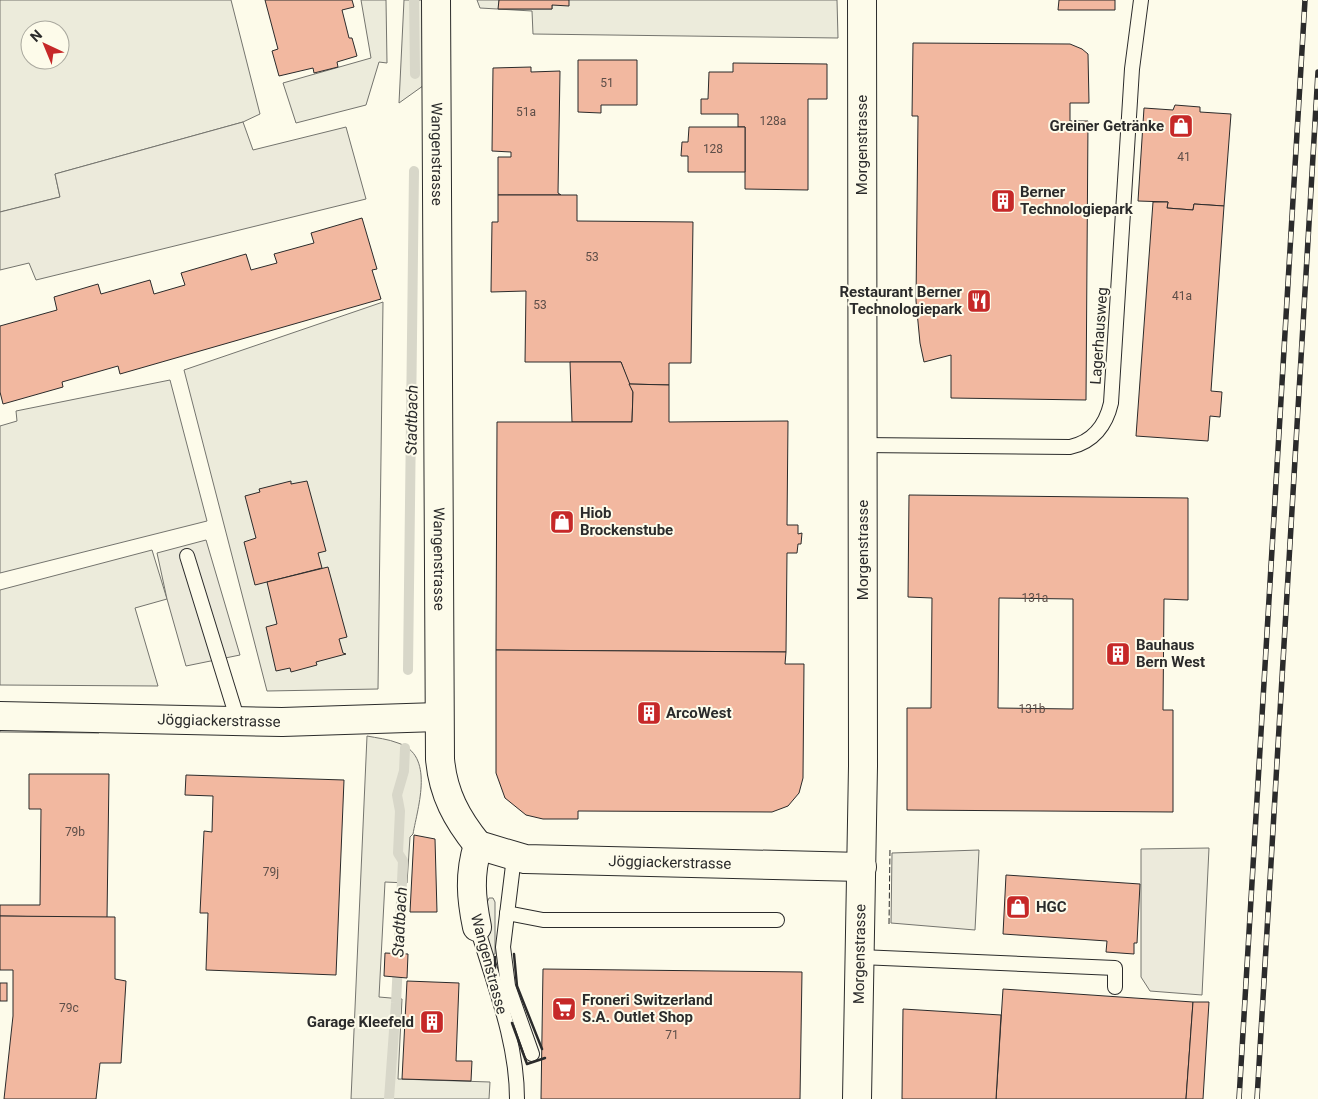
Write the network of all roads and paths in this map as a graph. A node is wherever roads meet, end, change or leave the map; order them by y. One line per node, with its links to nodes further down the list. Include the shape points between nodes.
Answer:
1 (436, 0): 7 (street, Wangenstrasse)
2 (862, 0): 4 (street, Morgenstrasse)
3 (1141, 0): 4 (lane, Lagerhausweg, via 1132,69 1111,403 1103,424 1089,440 1070,447)
4 (862, 445): 11 (street, Morgenstrasse)
5 (188, 556): 8 (lane)
6 (0, 716): 8 (street, Jöggiackerstrasse)
7 (438, 717): 8 (street, Jöggiackerstrasse); 9 (street, Wangenstrasse, via 441,772 448,799)
8 (238, 721)
9 (478, 846): 10 (street, Jöggiackerstrasse); 14 (street, Wangenstrasse, via 470,881)
10 (514, 856): 11 (street, Jöggiackerstrasse, via 547,860); 12 (lane)
11 (862, 867): 15 (street, Morgenstrasse)
12 (508, 913): 13 (lane, via 543,920); 17 (lane, via 503,947 508,986)
13 (776, 920)
14 (477, 926): 18 (lane, Wangenstrasse, via 512,1048 517,1071)
15 (860, 957): 16 (lane, via 1115,968); 19 (street, Morgenstrasse)
16 (1115, 987)
17 (532, 1054)
18 (517, 1099)
19 (857, 1099)

